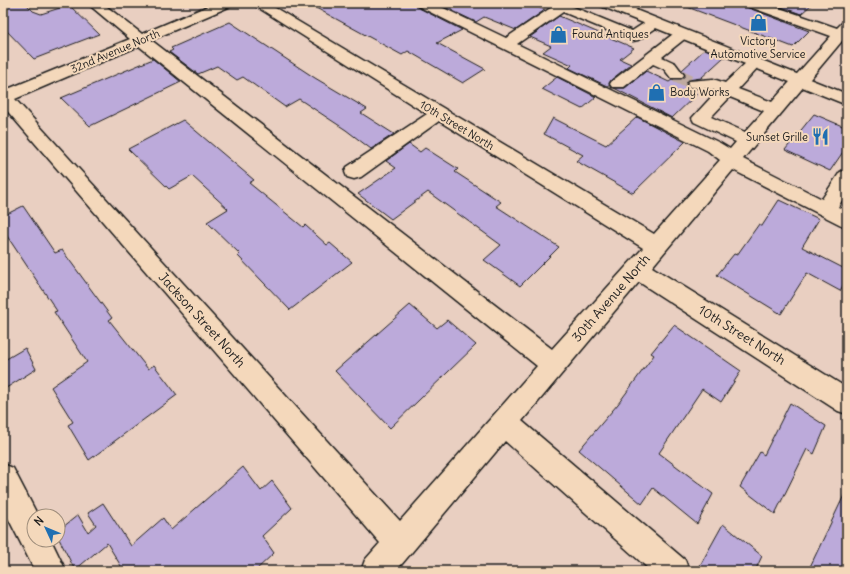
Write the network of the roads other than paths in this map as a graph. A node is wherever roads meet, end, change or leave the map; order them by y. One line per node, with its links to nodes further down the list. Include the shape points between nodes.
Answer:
1 (94, 3): 12 (street)
2 (226, 3): 12 (street, 32nd Avenue North)
3 (258, 3): 23 (street, 10th Street North)
4 (606, 3): 8 (street)
5 (752, 3): 10 (street)
6 (430, 4): 13 (street)
7 (565, 5): 9 (street, via 633,37); 13 (street)
8 (631, 7): 9 (street)
9 (654, 23): 11 (street)
10 (845, 29): 17 (street, 30th Avenue North)
11 (682, 34): 14 (street); 15 (street)
12 (141, 39): 20 (street, 32nd Avenue North); 32 (street)
13 (507, 44): 25 (street, via 714,147)
14 (652, 58): 16 (street); 19 (street)
15 (754, 63): 17 (street); 18 (street)
16 (678, 69)
17 (799, 81): 21 (street); 22 (street, 30th Avenue North)
18 (710, 83): 22 (street); 24 (street, via 700,118)
19 (618, 84)
20 (3, 97): 37 (street, Jackson Street North)
21 (847, 100)
22 (775, 110): 24 (street, 30th Avenue North)
23 (439, 114): 26 (street); 30 (street, 10th Street North)
24 (748, 141): 25 (street, 30th Avenue North)
25 (732, 159): 28 (street, via 743,168); 30 (street, 30th Avenue North)
26 (354, 172)
27 (847, 178): 28 (street)
28 (826, 209): 29 (street)
29 (847, 220)
30 (657, 246): 31 (street, 30th Avenue North)
31 (637, 269): 32 (street, 30th Avenue North); 33 (street, 10th Street North)
32 (554, 365): 34 (street, 30th Avenue North)
33 (847, 402)
34 (504, 422): 37 (street, 30th Avenue North); 41 (street)
35 (3, 478): 36 (street)
36 (26, 523)
37 (400, 543): 40 (street, 30th Avenue North)
38 (38, 548): 39 (street)
39 (50, 571)
40 (376, 571)
41 (674, 571)

